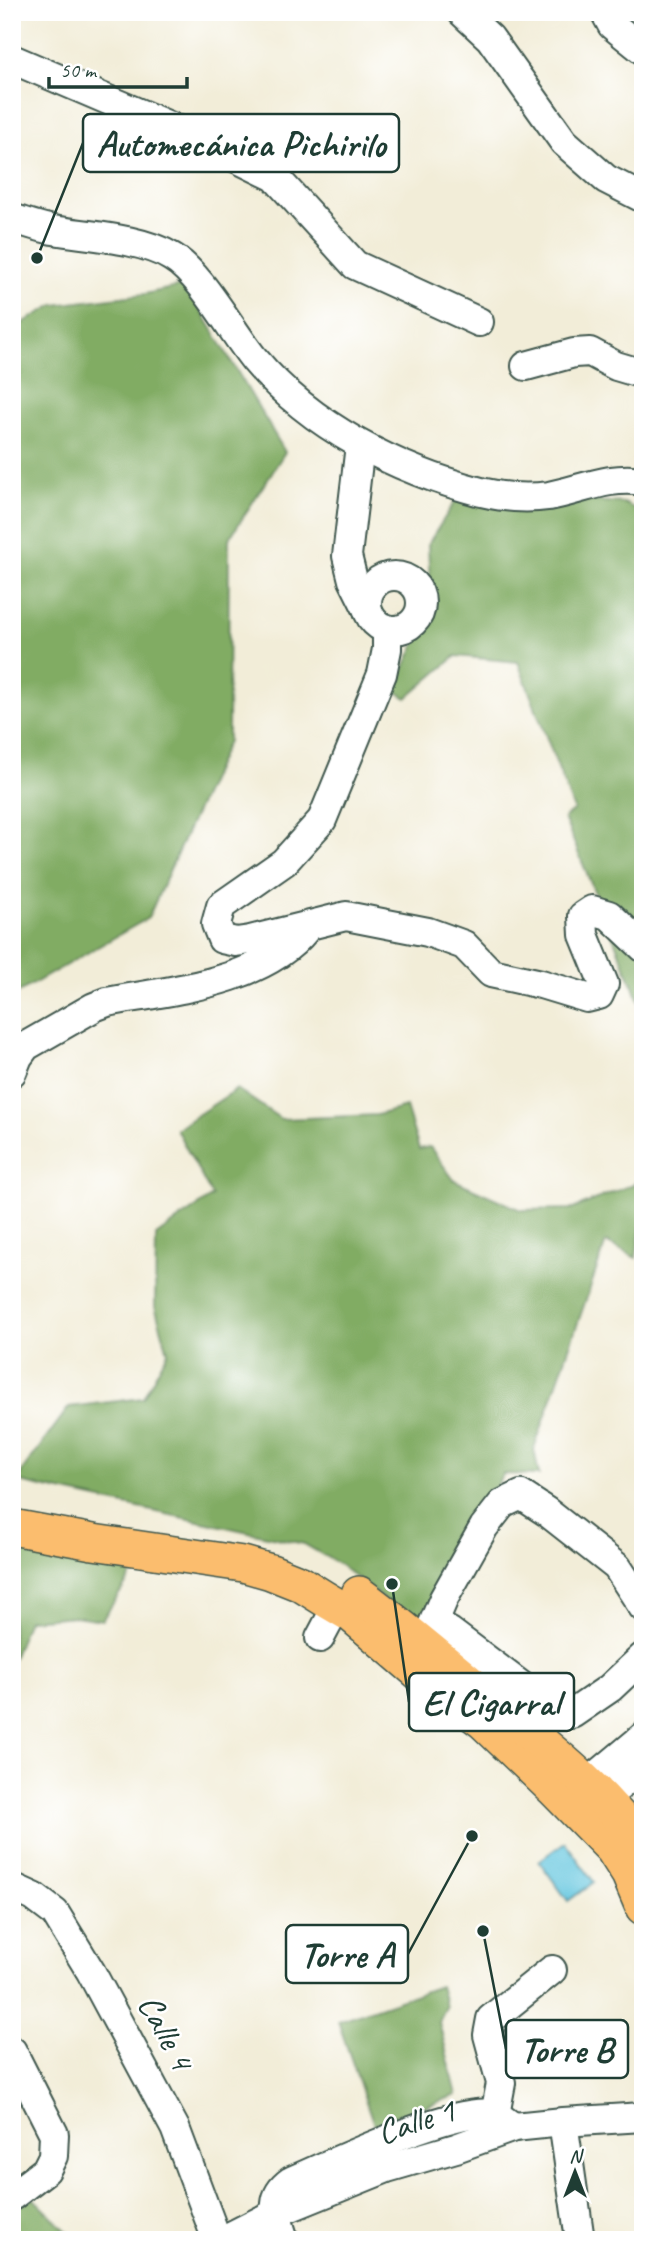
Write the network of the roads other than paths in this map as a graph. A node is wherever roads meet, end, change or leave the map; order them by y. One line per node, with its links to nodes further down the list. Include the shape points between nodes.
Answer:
1 (462, 12): 5 (street, via 490,38 564,142 606,179)
2 (605, 12): 3 (street, via 612,25)
3 (643, 50)
4 (12, 59): 7 (street, via 275,177 355,265)
5 (643, 198)
6 (12, 218): 10 (street, via 138,244 175,258 276,383)
7 (479, 322)
8 (526, 366): 9 (street, via 590,352)
9 (643, 374)
10 (360, 445): 11 (street, via 430,475 500,495 548,496 619,479); 12 (street)
11 (643, 481)
12 (349, 535): 13 (street, via 363,554); 14 (street, via 347,556 353,580)
13 (399, 576): 14 (street, via 373,584 366,601); 14 (street, via 414,584 421,600 417,617 404,628)
14 (377, 620): 15 (street, via 387,649 382,674 322,820 284,862 220,906 216,925 222,939 236,942)
15 (308, 927): 16 (street, via 346,916 428,932 464,945 491,973 587,998 599,995 604,984 584,935 583,916 592,910 609,915); 17 (street, via 280,953 242,972 94,1007 26,1046)
16 (643, 947)
17 (12, 1072)
18 (12, 1504): 22 (main road, via 199,1534 288,1554)
19 (12, 1527): 20 (main road, via 252,1567 300,1584)
20 (337, 1606): 23 (street); 27 (main road, via 484,1722 553,1788)
21 (643, 1607): 22 (street, via 617,1567 521,1495 502,1504 484,1527)
22 (429, 1634): 24 (street, via 450,1632 556,1713 572,1714 610,1688); 27 (main road)
23 (320, 1637)
24 (643, 1657)
25 (643, 1737): 27 (street)
26 (643, 1766): 27 (street)
27 (589, 1798): 28 (main road, via 625,1823); 30 (main road)
28 (643, 1847)
29 (12, 1887): 39 (street, Calle 4, via 55,1913 153,2075)
30 (643, 1907)
31 (552, 1970): 34 (street, via 491,2019 488,2035)
32 (12, 2051): 36 (street, via 54,2134 53,2156 46,2170)
33 (643, 2117): 35 (street, Calle 1)
34 (505, 2121): 35 (street, Calle 1); 37 (street, Calle 1, via 456,2148 387,2168)
35 (564, 2122): 38 (street)
36 (12, 2196)
37 (276, 2213): 40 (street, Calle 1); 41 (street)
38 (572, 2238)
39 (217, 2240)
40 (223, 2240)
41 (285, 2240)

